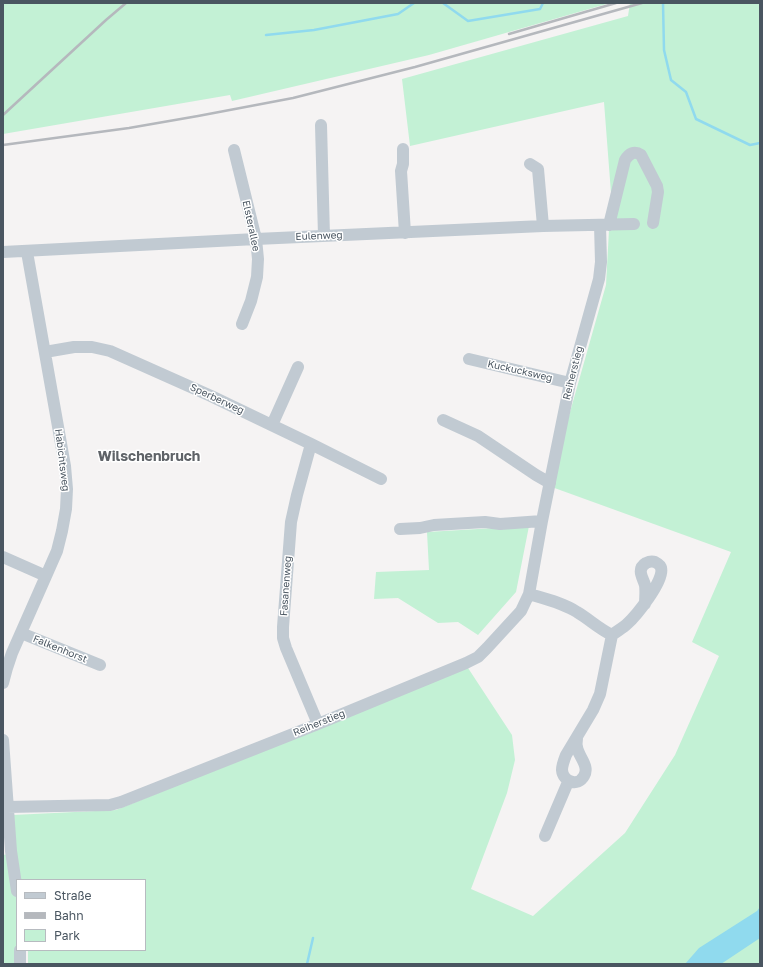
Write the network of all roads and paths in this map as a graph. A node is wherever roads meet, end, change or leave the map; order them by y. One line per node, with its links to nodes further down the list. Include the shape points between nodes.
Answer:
1 (321, 125): 10 (street)
2 (403, 149): 9 (street, via 401,171)
3 (234, 150): 11 (street, Elsterallee)
4 (530, 164): 8 (street, via 538,169)
5 (653, 223): 7 (street, Reiherstieg, via 657,186 637,152 625,160)
6 (634, 224): 7 (street, Eulenweg)
7 (604, 225): 8 (street, Eulenweg); 18 (street, Reiherstieg, via 599,279)
8 (543, 226): 9 (street, Eulenweg)
9 (405, 233): 10 (street, Eulenweg)
10 (324, 236): 11 (street, Eulenweg)
11 (256, 239): 13 (street, Eulenweg); 14 (street, Elsterallee, via 257,277)
12 (3, 252): 13 (street, Eulenweg)
13 (27, 252): 15 (street, Habichtsweg)
14 (242, 324)
15 (45, 352): 20 (street, Sperberweg, via 74,347 110,351); 27 (street, Habichtsweg, via 67,490 62,531)
16 (470, 359): 18 (street, Kuckucksweg)
17 (298, 367): 20 (street)
18 (570, 383): 23 (street, Reiherstieg)
19 (442, 420): 23 (street, via 478,436)
20 (272, 425): 21 (street, Sperberweg)
21 (311, 444): 22 (street, Sperberweg); 34 (street, Fasanenweg, via 291,522 283,638)
22 (381, 479)
23 (550, 483): 24 (street, Reiherstieg)
24 (542, 521): 25 (street, via 500,524 485,522); 28 (street, Reiherstieg)
25 (400, 529)
26 (3, 557): 27 (street)
27 (46, 576): 30 (street, Habichtsweg)
28 (530, 594): 31 (street, via 569,607); 34 (street, Reiherstieg, via 521,611 476,658)
29 (645, 604): 31 (street, via 627,625)
30 (21, 632): 32 (street, Falkenhorst); 33 (street, Habichtsweg)
31 (612, 635): 35 (street, via 600,694)
32 (100, 665)
33 (3, 683)
34 (318, 724): 38 (street, Reiherstieg, via 110,805)
35 (577, 738): 37 (street, via 563,763 562,771); 37 (street, via 576,746 583,760 584,777 579,781)
36 (3, 740): 38 (street)
37 (568, 782): 39 (street)
38 (7, 807): 40 (street)
39 (545, 836)
40 (16, 884)
41 (20, 951): 42 (street)
42 (20, 964)

